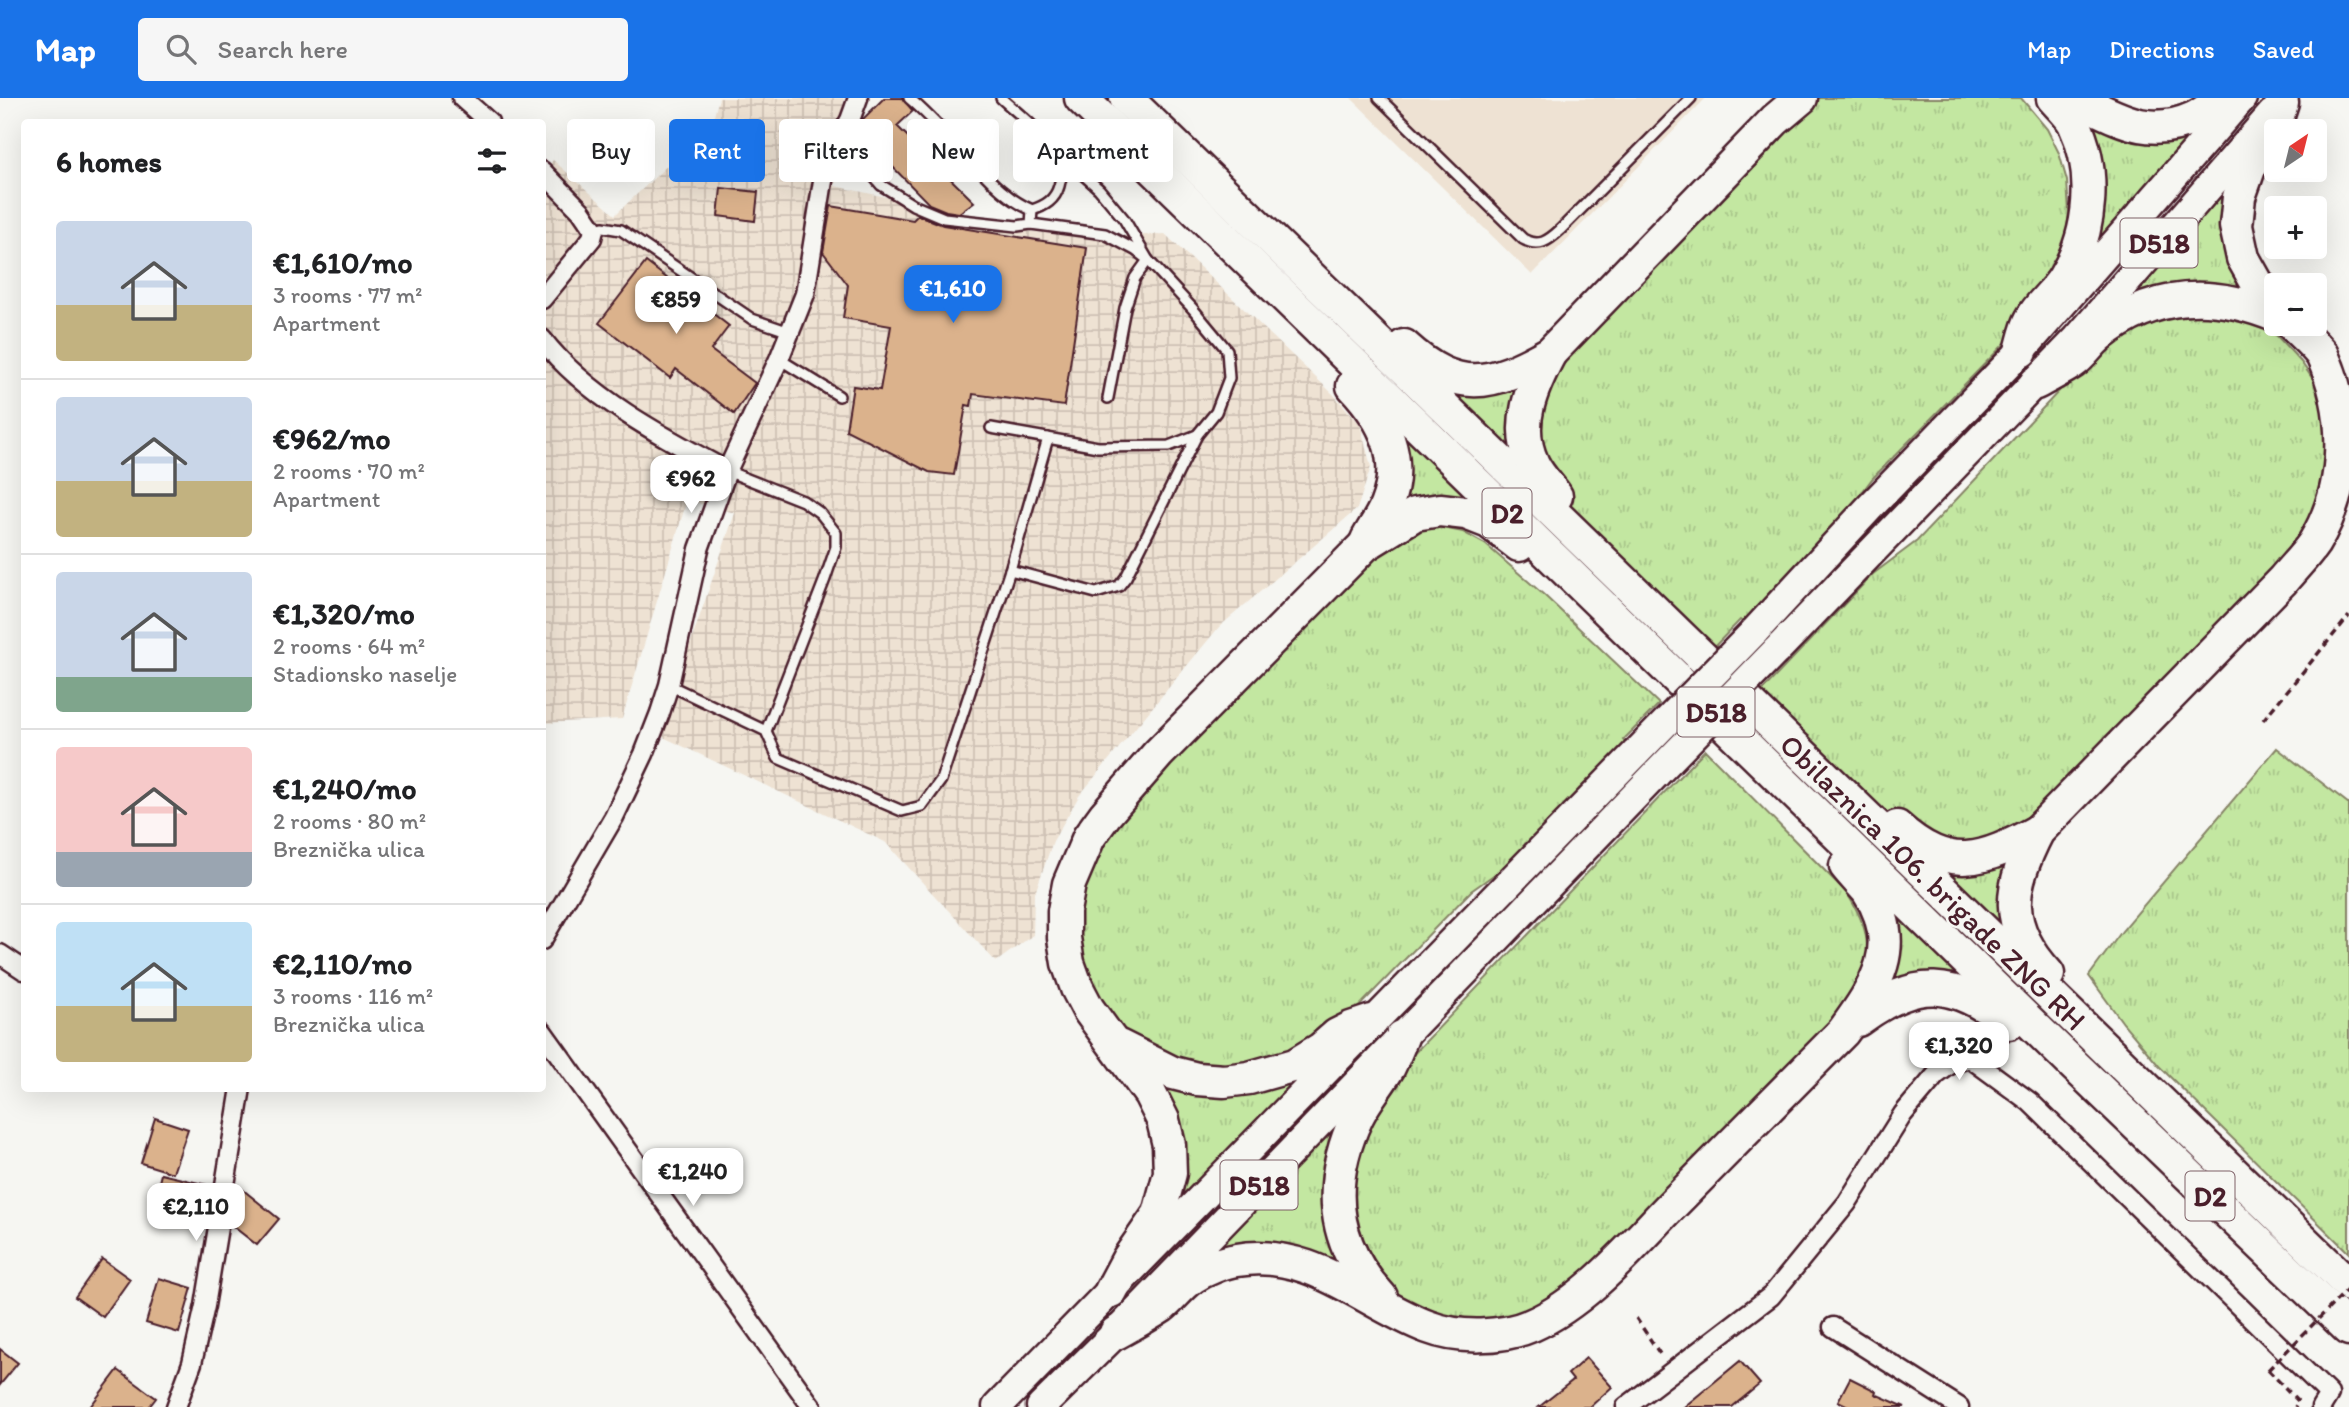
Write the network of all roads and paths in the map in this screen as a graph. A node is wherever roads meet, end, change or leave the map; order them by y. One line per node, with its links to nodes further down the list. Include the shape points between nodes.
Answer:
1 (462, 98): 15 (street)
2 (858, 98): 16 (street)
3 (909, 98): 23 (lane, via 999,189)
4 (1001, 98): 17 (lane)
5 (1081, 98): 31 (highway, Obilaznica 106. brigade ZNG RH / D2)
6 (1126, 98): 29 (highway, Obilaznica 106. brigade ZNG RH / D2)
7 (1379, 98): 8 (lane, via 1532,244 1543,243 1560,230)
8 (1691, 98)
9 (1801, 98): 36 (highway)
10 (2053, 98): 35 (highway, via 2073,121 2082,147 2089,180 2086,219 2079,249 2064,279 2031,319)
11 (2074, 98): 12 (highway, via 2141,127 2194,118)
12 (2227, 98)
13 (2242, 98): 35 (main road, D518)
14 (2284, 100): 27 (highway, via 2239,197 2236,226 2243,258); 38 (main road, D518)
15 (486, 119)
16 (850, 119)
17 (1023, 119)
18 (546, 176): 25 (street, via 582,211)
19 (823, 182): 32 (street, via 805,294)
20 (878, 182): 24 (lane, via 944,218)
21 (1060, 182): 23 (lane, via 1045,206)
22 (1091, 182): 26 (lane, via 1124,219)
23 (1032, 210): 24 (lane)
24 (1031, 224): 26 (lane, via 1105,234)
25 (594, 230): 28 (street); 32 (lane, via 621,230 751,319)
26 (1149, 260): 40 (lane, via 1135,278 1125,308); 42 (lane, via 1227,350 1229,378 1216,412)
27 (2264, 292)
28 (546, 294)
29 (1341, 307): 36 (highway, via 1392,334 1423,363 1466,380 1517,371); 46 (highway, Obilaznica 106. brigade ZNG RH / D2)
30 (2264, 310): 38 (highway, via 2220,298 2180,298 2143,309)
31 (1317, 327): 45 (highway, via 1334,361 1373,408 1387,433 1393,481 1386,506); 48 (highway, Obilaznica 106. brigade ZNG RH / D2)
32 (790, 332): 37 (street)
33 (2304, 336): 55 (highway, via 2322,355 2339,387 2348,423 2348,459 2338,495 2314,542 2283,580)
34 (546, 344): 44 (street, via 590,387)
35 (2021, 351): 59 (main road, D518, bridge, via 1754,632)
36 (1550, 352): 46 (highway, via 1528,401 1526,439 1533,464)
37 (779, 359): 39 (lane); 44 (street)
38 (2036, 383): 63 (main road, D518, bridge)
39 (839, 396)
40 (1108, 398)
41 (991, 428): 43 (lane)
42 (1197, 435): 43 (lane, via 1169,446 1098,447); 47 (lane, via 1119,586 1096,593)
43 (1048, 438): 47 (lane)
44 (726, 471): 50 (street, via 699,549); 52 (lane, via 803,501 836,533 825,579)
45 (1365, 545): 48 (highway, via 1416,514 1440,510 1466,513 1489,522 1539,560); 64 (highway, via 1158,754 1104,815 1078,859 1064,911 1068,963 1088,1009)
46 (1591, 550): 53 (highway, Obilaznica 106. brigade ZNG RH / D2)
47 (1010, 569): 52 (lane, via 941,780 922,806 902,811 778,758)
48 (1573, 578): 54 (highway, Obilaznica 106. brigade ZNG RH / D2)
49 (2349, 616): 51 (path)
50 (668, 685): 52 (lane); 56 (street, via 648,744 614,817)
51 (2263, 720)
52 (766, 731)
53 (1837, 789): 55 (highway, via 1909,838 1948,857 1988,856); 61 (highway, Obilaznica 106. brigade ZNG RH / D2)
54 (1811, 809): 60 (highway, via 1830,847 1867,891 1880,914 1884,936 1879,976); 65 (highway, Obilaznica 106. brigade ZNG RH / D2)
55 (2038, 831): 61 (highway, via 2017,883 2018,927 2033,958 2064,991)
56 (546, 933)
57 (0, 954): 58 (street)
58 (21, 968)
59 (1372, 1021): 64 (highway, via 1337,1035 1295,1065 1236,1080 1173,1073); 68 (main road, D518)
60 (1843, 1032): 65 (highway, via 1900,994 1943,989 1984,1004 2034,1042); 69 (highway, via 1612,1265 1556,1311 1531,1325 1485,1335 1431,1329)
61 (2092, 1036): 67 (highway, Obilaznica 106. brigade ZNG RH / D2)
62 (546, 1037): 76 (street)
63 (1402, 1037): 69 (highway, via 1343,1151 1337,1197 1350,1256); 73 (main road, D518)
64 (1115, 1044): 68 (highway, via 1163,1120 1170,1173 1158,1214)
65 (2072, 1063): 72 (highway, Obilaznica 106. brigade ZNG RH / D2)
66 (240, 1092): 75 (street, via 205,1306)
67 (2349, 1287): 81 (path, bridge, via 2268,1370 2298,1401)
68 (1111, 1291): 77 (main road, D518)
69 (1391, 1308): 73 (highway, via 1310,1267 1271,1259 1237,1260 1193,1277 1164,1304)
70 (1636, 1318): 74 (path)
71 (1833, 1327): 80 (street)
72 (2349, 1329)
73 (1116, 1333): 78 (main road, D518)
74 (1673, 1373): 79 (street); 82 (street, via 1771,1296 1847,1203 1903,1114 1936,1075 1952,1063 1970,1058 2030,1102 2329,1394)
75 (176, 1407)
76 (812, 1407)
77 (997, 1407)
78 (1041, 1407)
79 (1626, 1407)
80 (1959, 1407)
81 (2295, 1407)
82 (2321, 1407)

